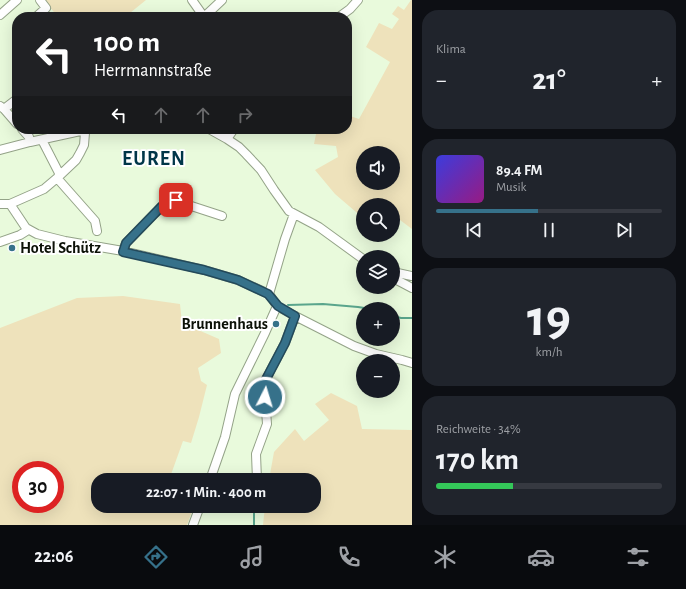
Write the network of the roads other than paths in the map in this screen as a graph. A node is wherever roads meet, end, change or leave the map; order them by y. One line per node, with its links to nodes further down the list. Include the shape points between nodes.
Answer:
1 (17, 0): 10 (street)
2 (40, 0): 6 (street, via 46,8)
3 (192, 0): 7 (street)
4 (222, 0): 8 (street)
5 (358, 0): 9 (street)
6 (42, 12)
7 (200, 12)
8 (209, 12)
9 (345, 12)
10 (0, 14)
11 (12, 102): 12 (street)
12 (2, 108): 13 (street)
13 (12, 119)
14 (26, 134): 21 (street)
15 (68, 134): 20 (street)
16 (85, 134): 23 (street, via 84,145 76,160)
17 (218, 134): 19 (street)
18 (230, 134): 19 (street)
19 (227, 139): 26 (street, via 239,147 261,170 281,201)
20 (42, 140): 21 (street); 23 (street)
21 (30, 142): 22 (street)
22 (0, 150)
23 (58, 177): 25 (street, via 44,189); 29 (street, via 95,221)
24 (0, 204): 25 (street)
25 (10, 204): 28 (street)
26 (294, 214): 32 (street, via 319,227); 37 (street)
27 (222, 216): 31 (street, via 176,200 169,202 126,243)
28 (28, 230): 30 (street); 31 (street, via 56,240)
29 (97, 231)
30 (0, 242)
31 (123, 252): 37 (street, via 211,272 238,280)
32 (356, 254)
33 (400, 273): 34 (street)
34 (412, 276)
35 (400, 282): 36 (street)
36 (412, 288)
37 (268, 294): 38 (street)
38 (278, 306): 39 (street); 41 (street, via 235,394)
39 (295, 316): 40 (street, via 362,349); 42 (street, via 285,343 264,383 267,424 256,454)
40 (412, 363)
41 (213, 473)
42 (257, 473)
43 (197, 513): 44 (street)
44 (193, 525)

